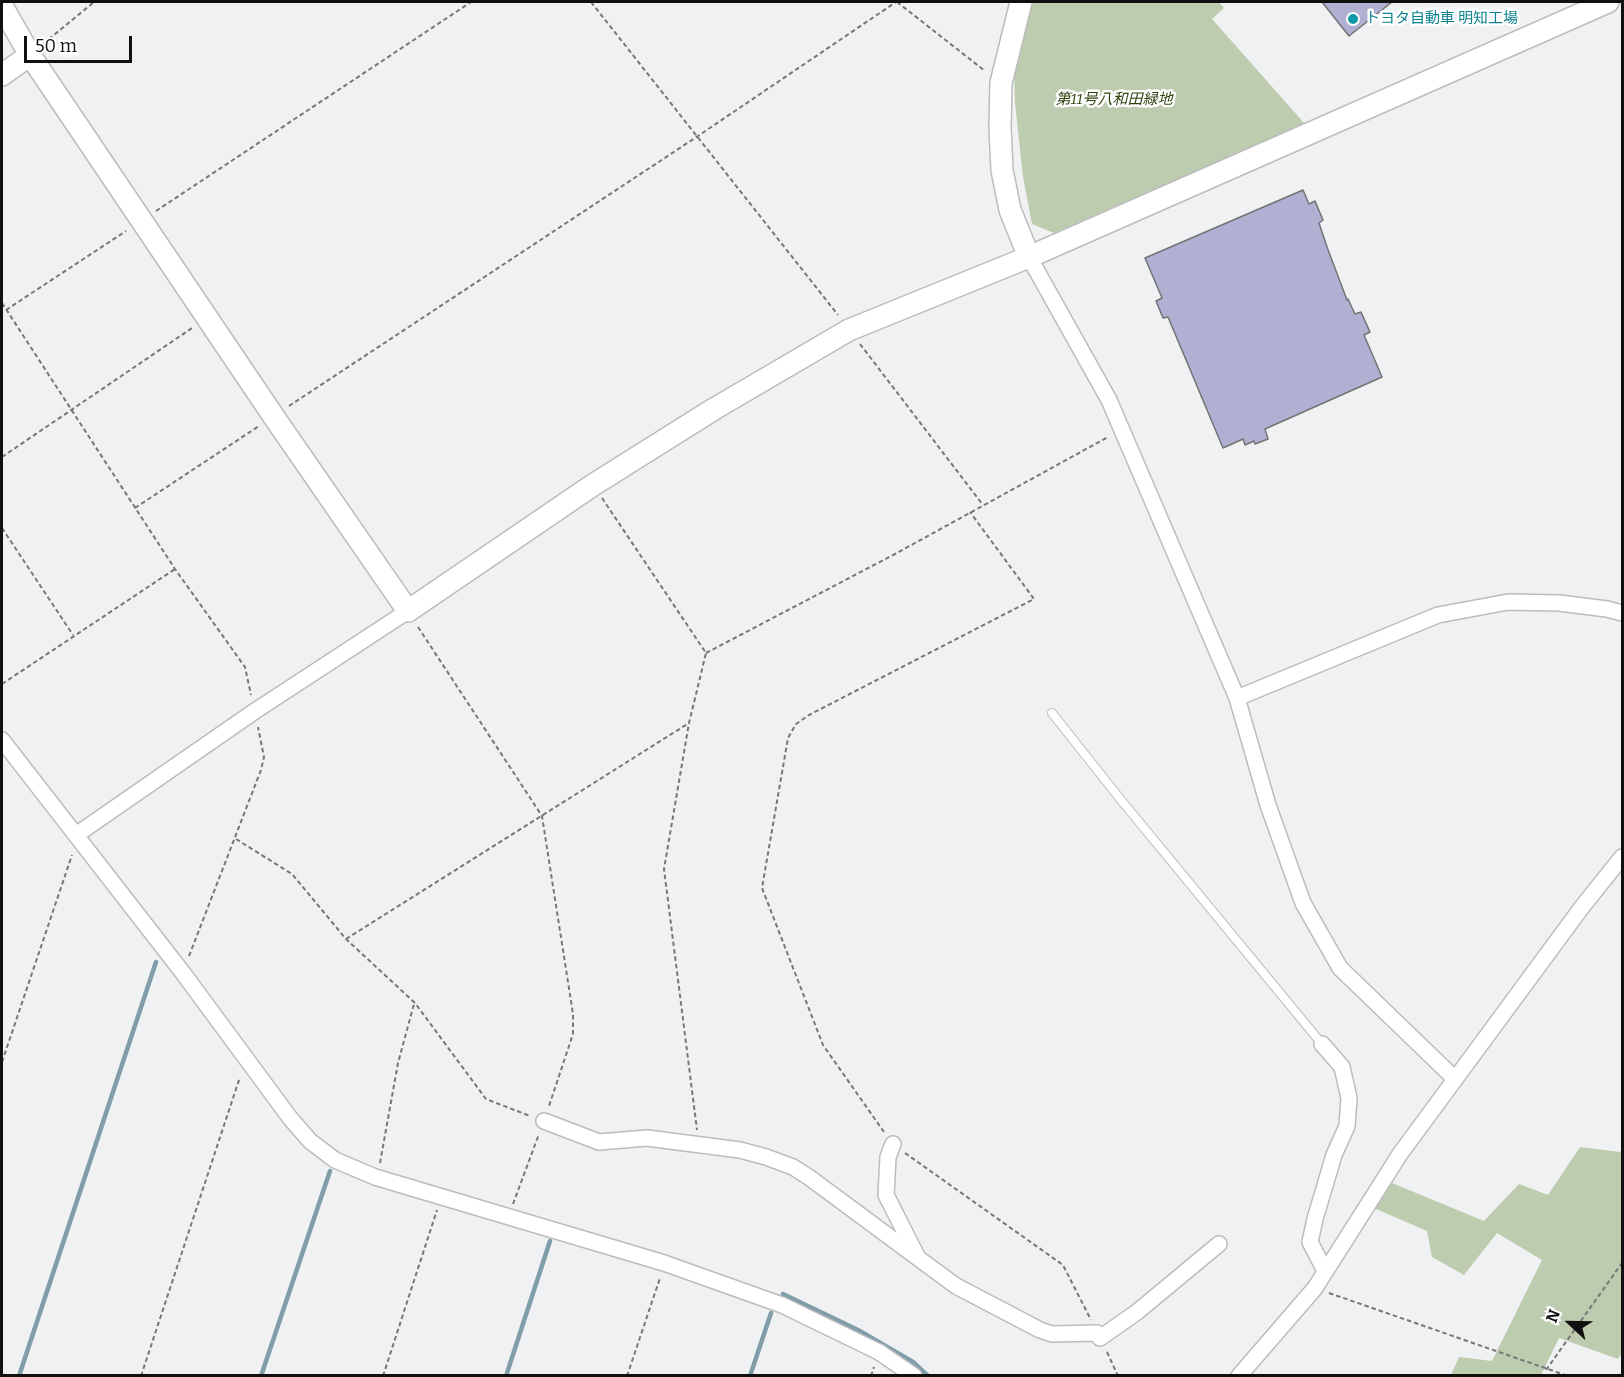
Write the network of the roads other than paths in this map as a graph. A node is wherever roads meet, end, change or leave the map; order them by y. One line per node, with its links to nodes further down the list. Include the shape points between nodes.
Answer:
1 (1021, 2): 6 (street, via 1001,84 1000,127 1002,170 1010,210)
2 (1608, 2): 6 (street)
3 (2, 6): 4 (street)
4 (30, 55): 5 (street); 7 (street)
5 (2, 75)
6 (1029, 257): 7 (street, via 849,330 714,408 593,485); 9 (street, via 1109,400)
7 (408, 611): 12 (street)
8 (1623, 613): 9 (street, via 1559,603 1508,602 1438,615)
9 (1237, 698): 15 (street, via 1268,805 1303,903 1341,968)
10 (1052, 712): 14 (lane)
11 (2, 740): 12 (street)
12 (76, 835): 21 (street, via 290,1118 310,1141 335,1160 375,1177 664,1263 782,1305 879,1352)
13 (1623, 857): 15 (street)
14 (1322, 1044): 20 (street, via 1342,1067 1349,1098 1347,1126 1334,1155 1310,1242)
15 (1454, 1078): 20 (street)
16 (544, 1121): 19 (street, via 599,1142 647,1138 766,1156 793,1167)
17 (893, 1144): 19 (street, via 888,1157 886,1195)
18 (1219, 1244): 19 (street, via 1137,1312 1099,1336 1040,1330 963,1291)
19 (918, 1258)
20 (1325, 1271): 22 (street, via 1315,1288)
21 (914, 1376)
22 (1239, 1376)

